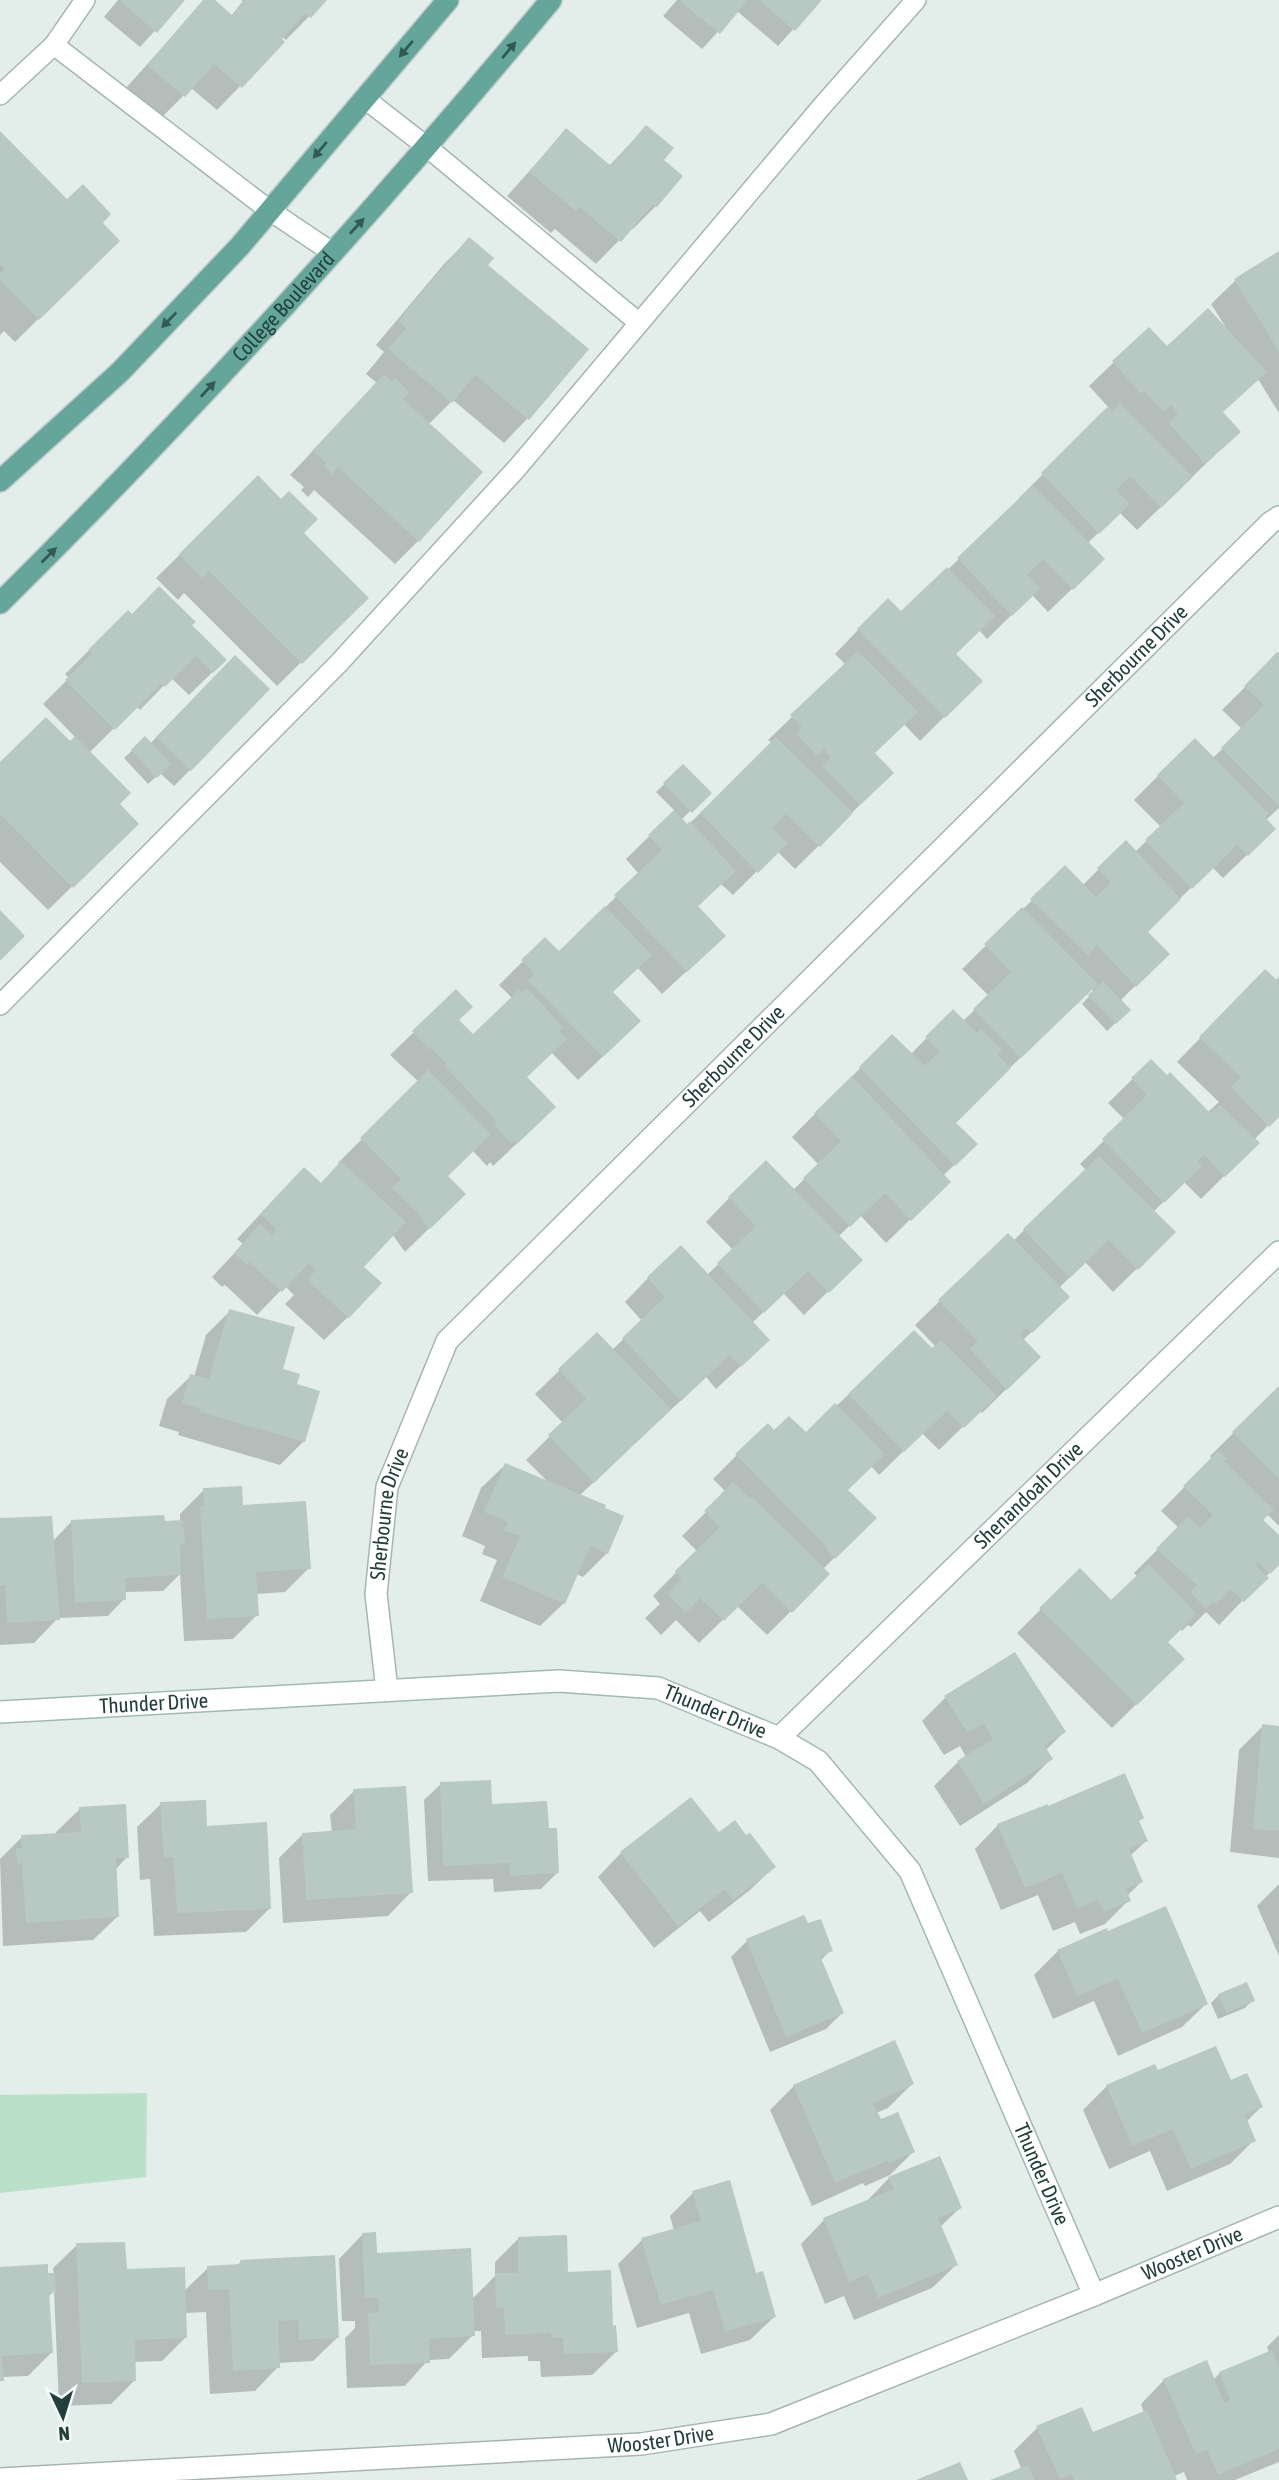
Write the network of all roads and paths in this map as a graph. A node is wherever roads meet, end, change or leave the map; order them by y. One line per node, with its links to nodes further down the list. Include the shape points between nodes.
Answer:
1 (85, 0): 5 (lane)
2 (448, 0): 7 (main road, one-way to 7)
3 (551, 0): 8 (main road, College Boulevard, one-way to 3)
4 (916, 0): 11 (lane)
5 (54, 45): 6 (lane); 9 (lane)
6 (0, 95)
7 (365, 98): 8 (lane); 9 (main road, one-way to 9)
8 (427, 147): 10 (main road, College Boulevard, one-way to 8); 11 (lane)
9 (269, 210): 10 (lane); 12 (main road, one-way to 12, via 120,372)
10 (333, 253): 14 (main road, College Boulevard, one-way to 10, via 87,517)
11 (638, 322): 15 (lane, via 518,467 338,664)
12 (0, 481)
13 (1279, 517): 17 (street, Sherbourne Drive, via 447,1340 387,1487 376,1594)
14 (0, 603)
15 (0, 1005)
16 (1279, 1252): 19 (street, Shenandoah Drive)
17 (387, 1690): 18 (street, Thunder Drive); 19 (street, Thunder Drive, via 559,1681 659,1688)
18 (0, 1712)
19 (779, 1738): 21 (street, Thunder Drive, via 818,1760 910,1871)
20 (1279, 2217): 21 (street, Wooster Drive)
21 (1094, 2295): 22 (street, Wooster Drive, via 771,2424 641,2444)
22 (0, 2479)

